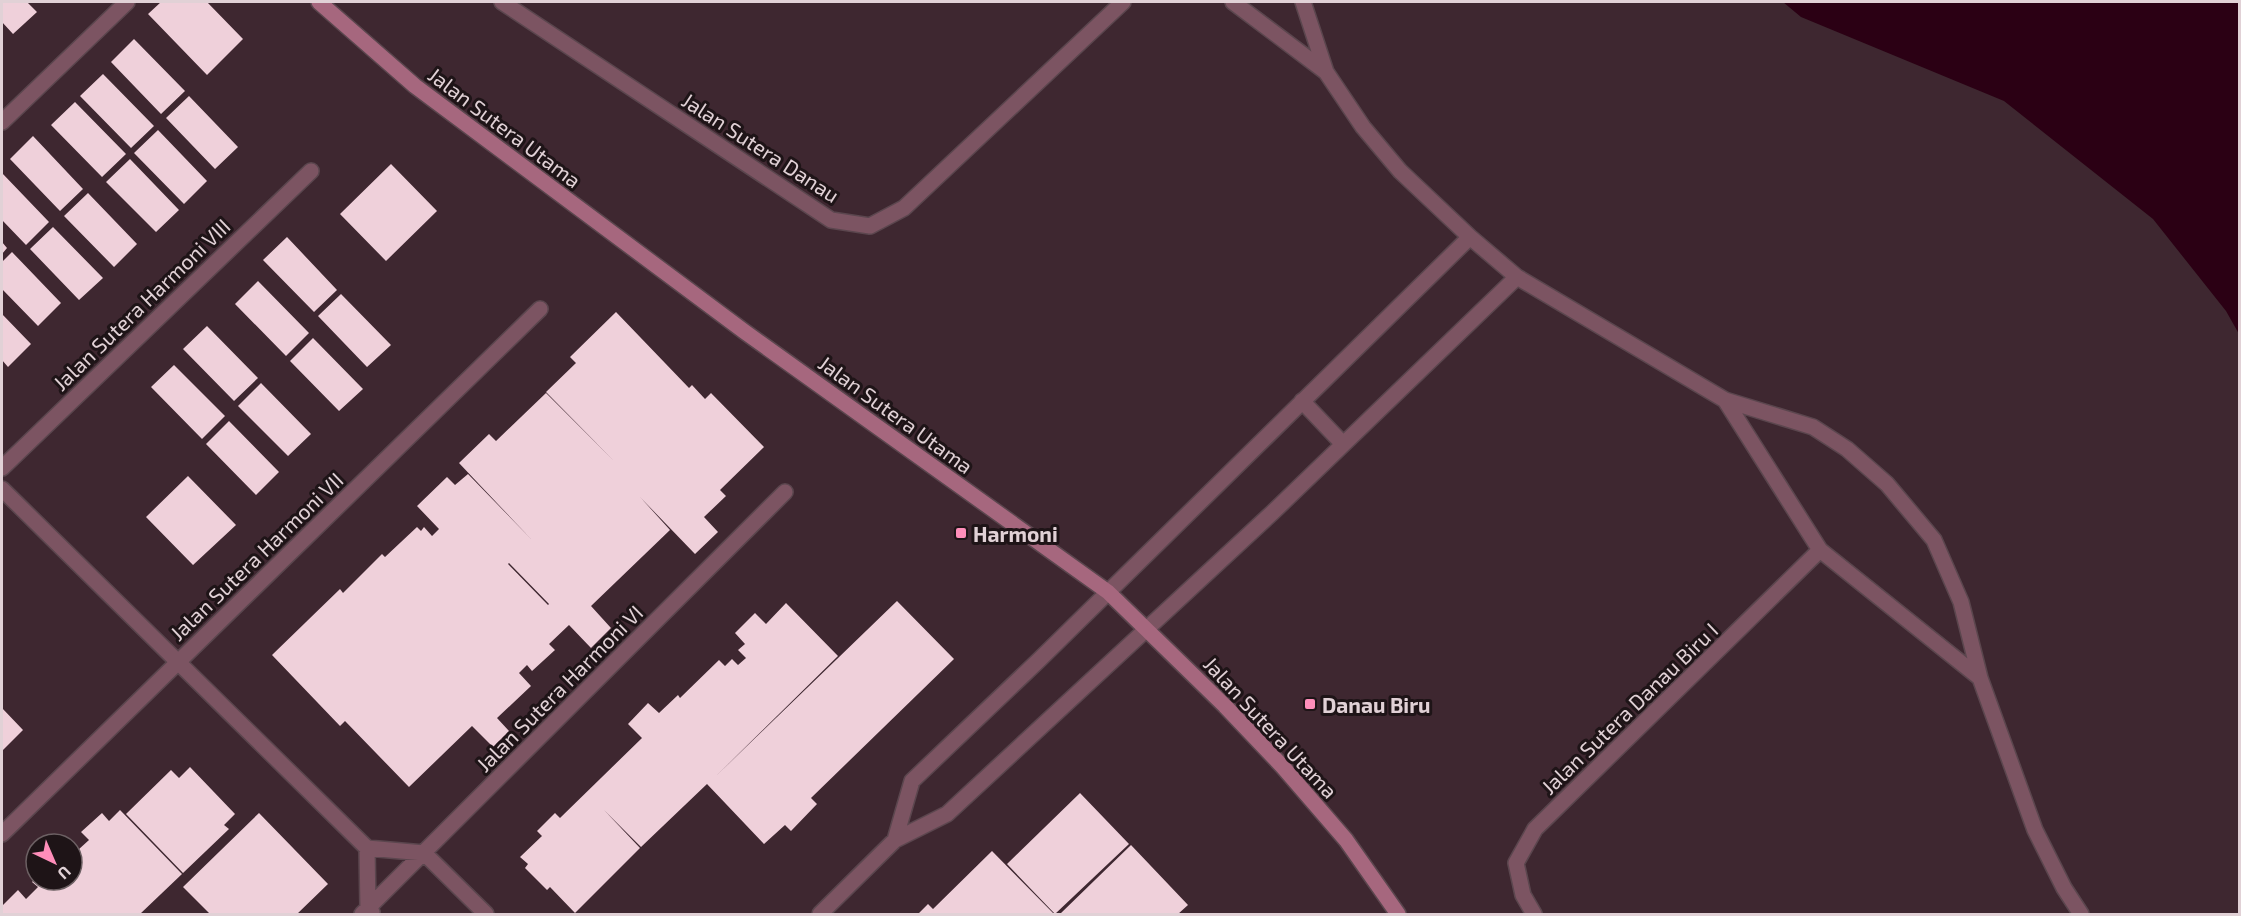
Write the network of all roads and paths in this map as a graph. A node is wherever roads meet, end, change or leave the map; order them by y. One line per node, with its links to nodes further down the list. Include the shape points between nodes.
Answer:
1 (127, 2): 8 (street)
2 (319, 2): 20 (street, Jalan Sutera Utama, via 415,86 745,332)
3 (502, 2): 4 (street, Jalan Sutera Danau, via 831,219 870,226 903,208)
4 (1123, 2)
5 (1233, 2): 7 (street)
6 (1303, 2): 7 (street)
7 (1326, 72): 10 (street, via 1400,171)
8 (2, 122)
9 (310, 171): 16 (street, Jalan Sutera Harmoni VIII)
10 (1470, 237): 11 (street); 14 (street)
11 (1517, 277): 13 (street); 15 (street)
12 (540, 309): 22 (street, Jalan Sutera Harmoni VII)
13 (1725, 400): 19 (street); 23 (street, via 1813,426 1848,449 1887,484 1934,540 1961,602)
14 (1302, 401): 15 (street); 20 (street)
15 (1343, 444): 21 (street)
16 (2, 468)
17 (2, 489): 22 (street)
18 (785, 492): 27 (street, Jalan Sutera Harmoni VI)
19 (1820, 550): 23 (street); 32 (street, Jalan Sutera Danau Biru I, via 1535,829 1516,863 1523,895)
20 (1108, 592): 21 (street, Jalan Sutera Utama); 25 (street, via 912,781)
21 (1147, 630): 25 (street, via 947,814); 31 (street, Jalan Sutera Utama, via 1283,767 1346,840)
22 (178, 662): 24 (street, Jalan Sutera Harmoni VII); 26 (street)
23 (1980, 678): 33 (street, via 2034,830)
24 (2, 834)
25 (895, 840): 30 (street)
26 (367, 848): 27 (street); 28 (street)
27 (424, 853): 28 (street, Jalan Sutera Harmoni VI); 29 (street)
28 (368, 913)
29 (486, 915)
30 (820, 915)
31 (1398, 915)
32 (1534, 915)
33 (2081, 915)

